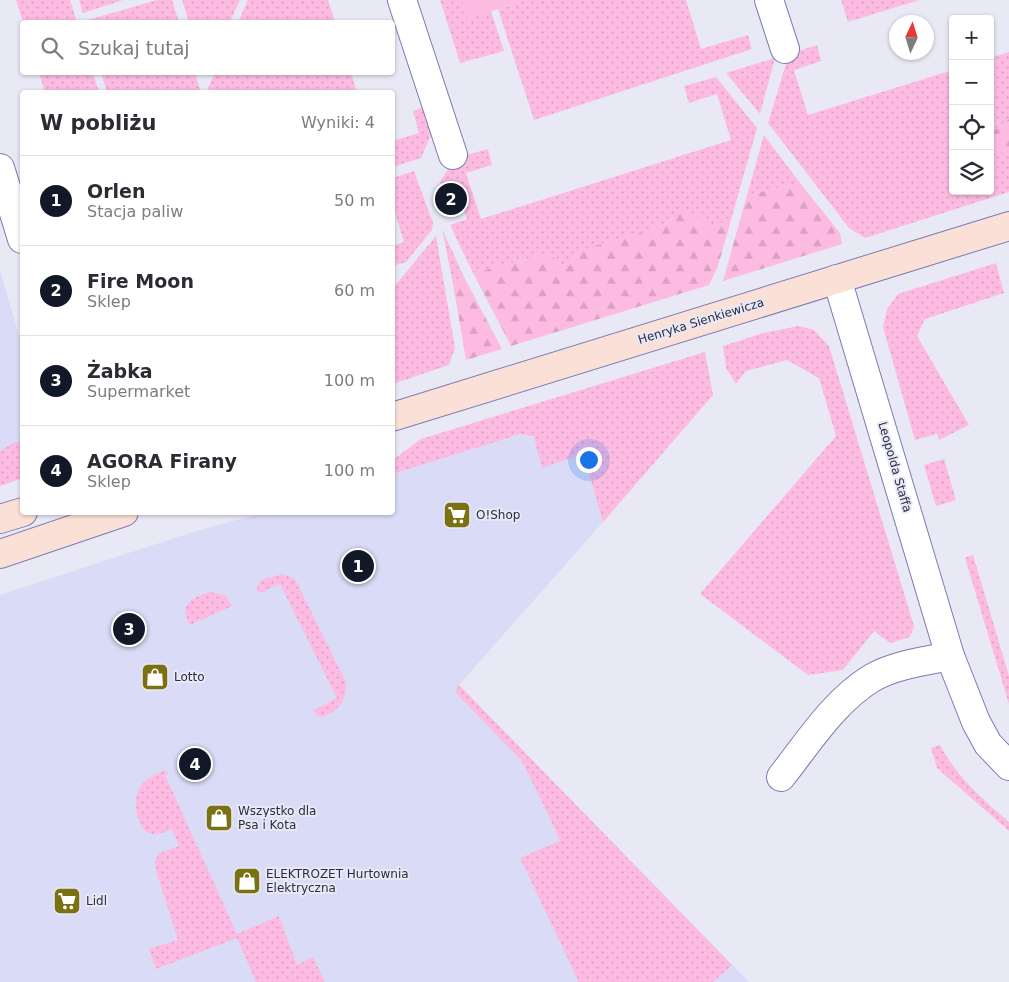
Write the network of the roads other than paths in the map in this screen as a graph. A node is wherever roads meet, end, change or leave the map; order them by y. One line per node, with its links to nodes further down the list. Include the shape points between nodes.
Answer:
1 (402, 0): 4 (street)
2 (769, 0): 3 (street)
3 (785, 49)
4 (453, 155)
5 (0, 168): 7 (street)
6 (1009, 226): 8 (street, Henryka Sienkiewicza)
7 (20, 233)
8 (837, 279): 9 (street, Henryka Sienkiewicza); 14 (street, Leopolda Staffa)
9 (395, 416)
10 (20, 513): 12 (street)
11 (115, 515): 13 (street)
12 (0, 519)
13 (0, 554)
14 (950, 656): 15 (street, Leopolda Staffa, via 976,722 988,744); 16 (street, via 885,672 859,688 825,721)
15 (1009, 766)
16 (781, 777)

